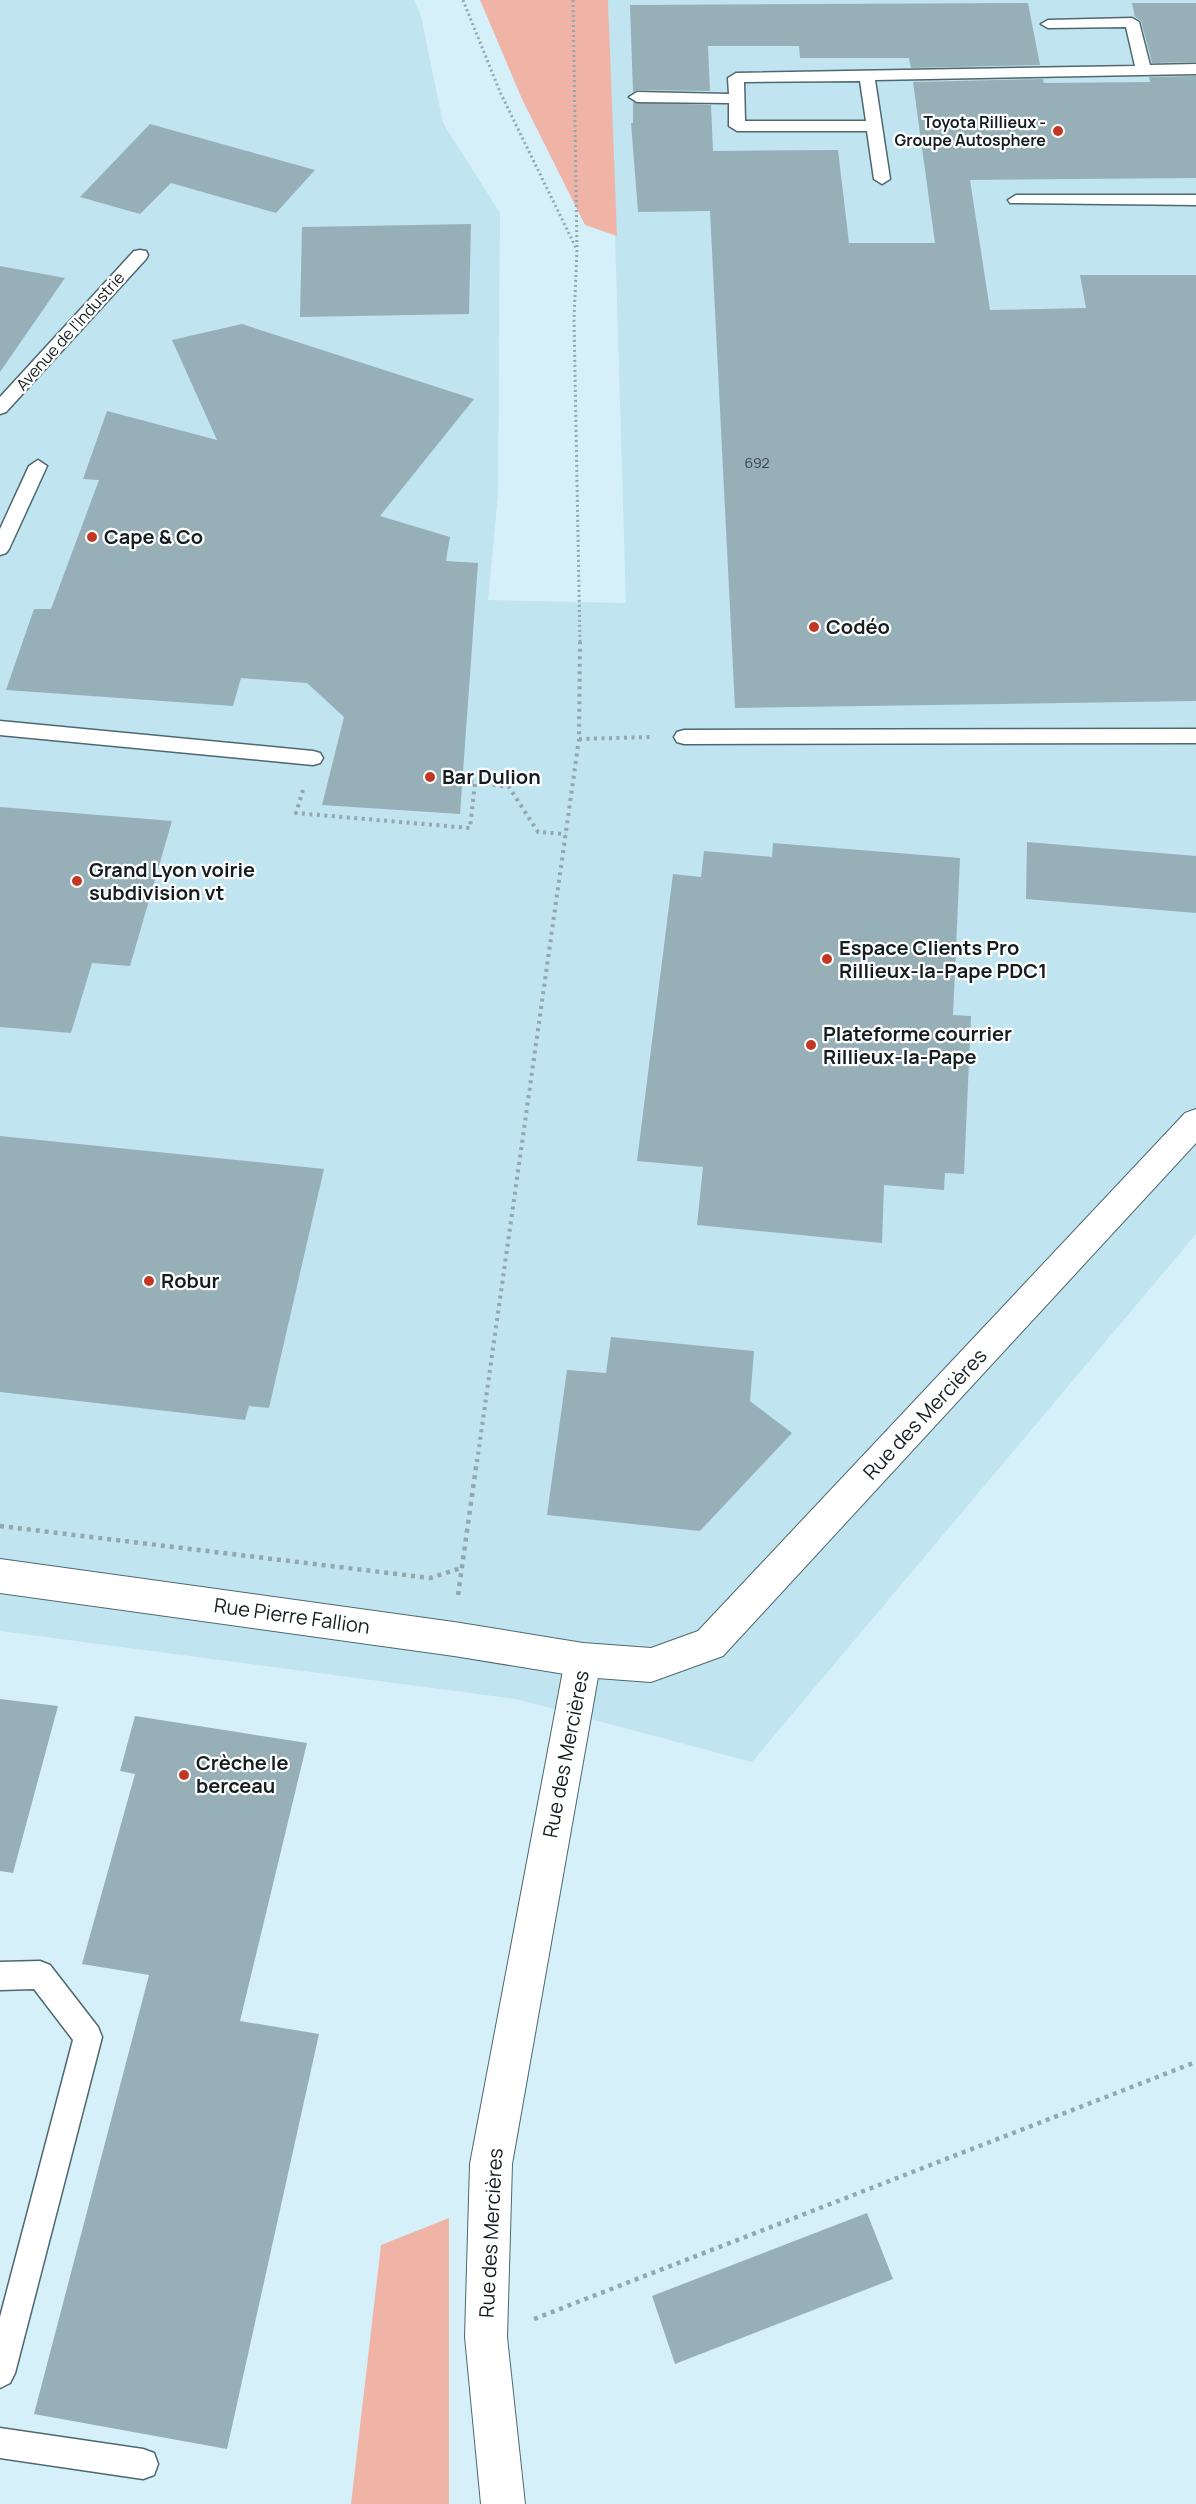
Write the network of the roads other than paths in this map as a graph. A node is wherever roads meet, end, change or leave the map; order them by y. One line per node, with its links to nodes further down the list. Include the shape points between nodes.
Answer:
1 (1048, 24): 3 (lane, via 1132,22)
2 (1196, 69): 3 (lane)
3 (1144, 70): 4 (lane)
4 (867, 76): 6 (lane, via 736,78); 7 (lane)
5 (637, 97): 6 (lane)
6 (736, 99): 7 (lane, via 737,126)
7 (875, 126): 8 (lane)
8 (882, 180)
9 (1016, 200): 10 (lane)
10 (1196, 200)
11 (140, 255): 12 (lane, Avenue de l'Industrie)
12 (0, 408)
13 (38, 466): 14 (lane)
14 (0, 549)
15 (0, 728): 18 (lane)
16 (1196, 736): 17 (lane)
17 (684, 737)
18 (313, 758)
19 (1196, 1122): 21 (street, Rue des Mercières, via 710,1644 651,1665)
20 (0, 1576): 21 (street, Rue Pierre Fallion)
21 (583, 1660): 26 (street, Rue des Mercières, via 491,2164 486,2337)
22 (0, 1976): 23 (lane, via 40,1975 88,2037)
23 (0, 2373)
24 (0, 2443): 25 (lane)
25 (142, 2464)
26 (503, 2504)

